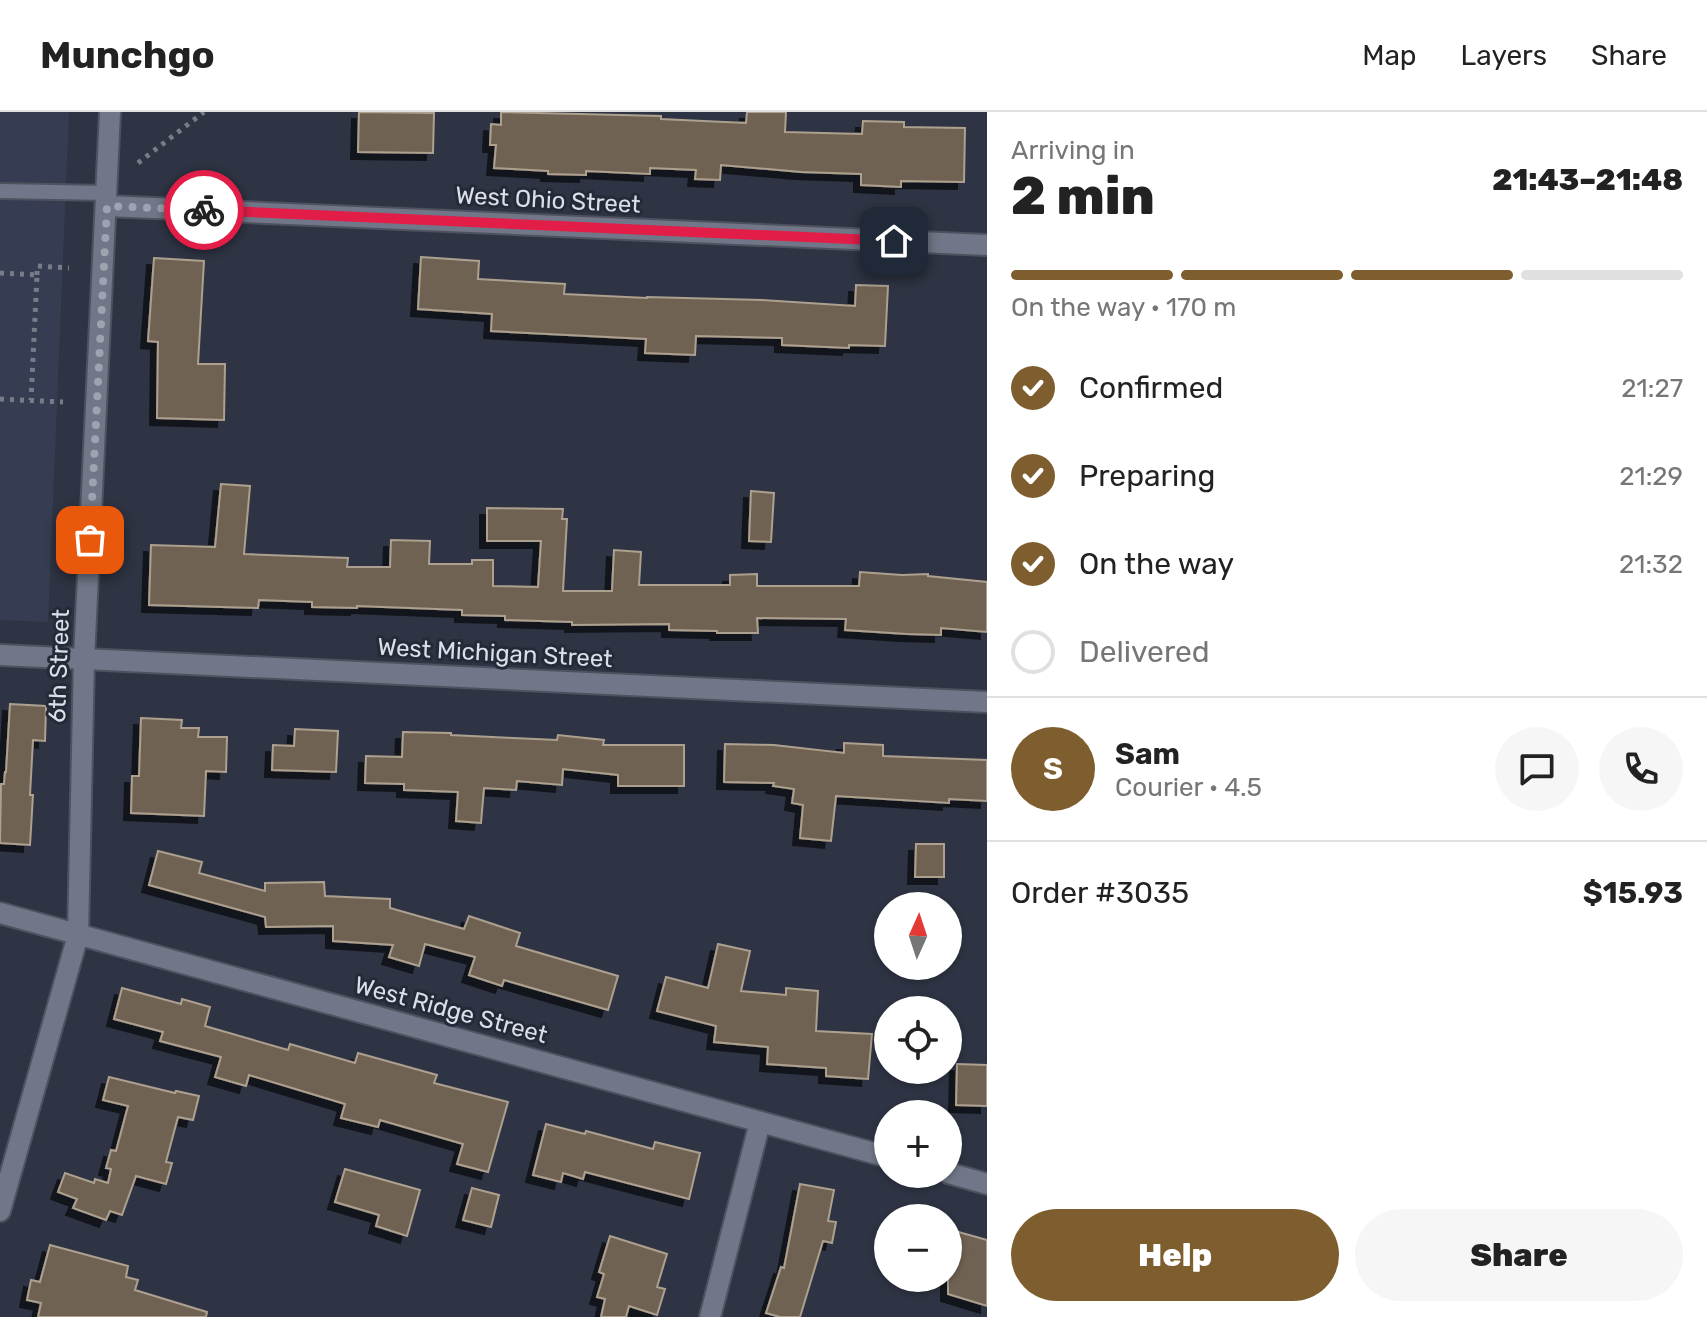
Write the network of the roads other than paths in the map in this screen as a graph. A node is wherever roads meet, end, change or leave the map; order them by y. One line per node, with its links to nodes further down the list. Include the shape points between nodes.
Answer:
1 (110, 112): 3 (street, 6th Street)
2 (0, 191): 3 (lane)
3 (107, 200): 4 (street, West Ohio Street); 6 (street, 6th Street)
4 (987, 245)
5 (0, 655): 6 (street, West Michigan Street)
6 (84, 659): 7 (street, West Michigan Street); 9 (street, 6th Street)
7 (987, 702)
8 (0, 913): 9 (street, West Ridge Street)
9 (78, 935): 10 (street, West Ridge Street); 14 (street, 6th Street)
10 (760, 1122): 11 (street, West Ridge Street); 15 (street)
11 (874, 1153)
12 (962, 1177): 13 (street)
13 (987, 1184)
14 (0, 1211)
15 (710, 1317)

